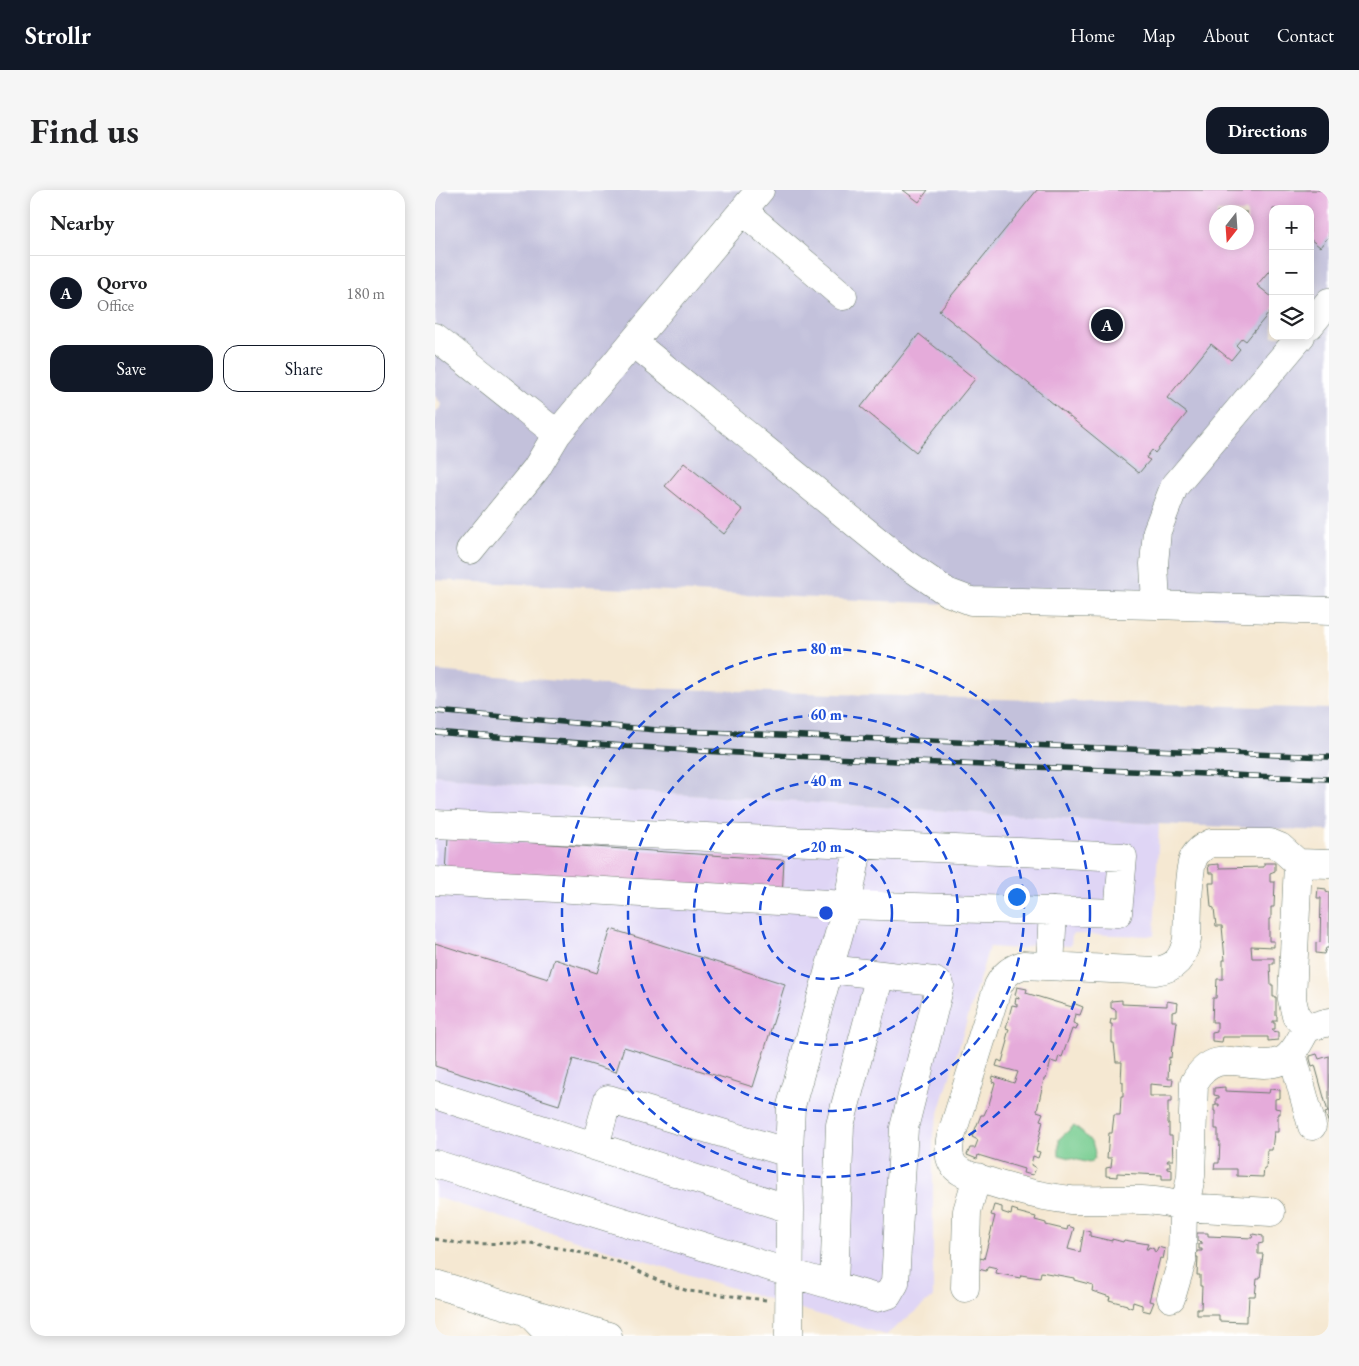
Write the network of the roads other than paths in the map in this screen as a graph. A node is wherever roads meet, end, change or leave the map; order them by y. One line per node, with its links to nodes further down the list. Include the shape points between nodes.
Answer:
1 (760, 190): 2 (main road)
2 (743, 211): 3 (main road); 8 (main road)
3 (843, 296)
4 (1329, 302): 5 (main road)
5 (1314, 320)
6 (435, 337): 9 (main road)
7 (1298, 340): 11 (main road, via 1174,487 1157,531 1154,564)
8 (633, 342): 9 (main road); 11 (main road, via 903,562 947,592 971,600)
9 (557, 434): 10 (main road, via 535,469)
10 (470, 550)
11 (1156, 606): 12 (main road)
12 (1329, 610)
13 (435, 824): 14 (main road)
14 (859, 844): 18 (main road); 19 (main road, via 1123,857 1118,913)
15 (1297, 863): 16 (main road); 20 (main road, via 1280,847 1270,843 1211,843 1197,852 1191,866 1187,939 1185,949 1174,964 1156,971); 23 (main road, via 1291,999 1296,1016)
16 (1329, 864)
17 (435, 880): 18 (main road)
18 (847, 905): 19 (main road); 21 (main road)
19 (1053, 911): 20 (main road)
20 (1050, 966): 30 (main road, via 1016,967 1008,971 998,986 950,1140 950,1159 955,1167)
21 (829, 969): 22 (main road); 28 (main road, via 791,1106)
22 (880, 975): 36 (main road, via 840,1125); 36 (main road, via 934,981 940,985 904,1128 895,1283 888,1295 876,1298)
23 (1318, 1025): 24 (main road)
24 (1292, 1053): 26 (main road); 31 (main road, via 1282,1061 1269,1063 1222,1061 1199,1073 1194,1083 1191,1176)
25 (435, 1095): 27 (main road)
26 (1312, 1126)
27 (595, 1146): 28 (main road, via 608,1099); 32 (main road)
28 (789, 1153): 32 (main road)
29 (435, 1164): 34 (main road)
30 (977, 1177): 31 (main road, via 1047,1197 1161,1201); 37 (main road, via 967,1212)
31 (1183, 1207): 33 (main road); 38 (main road, via 1182,1261)
32 (790, 1209): 34 (main road)
33 (1271, 1212)
34 (790, 1273): 36 (main road); 42 (main road)
35 (435, 1284): 39 (main road)
36 (834, 1285)
37 (965, 1288)
38 (1171, 1298)
39 (528, 1312): 40 (main road); 41 (main road)
40 (551, 1336)
41 (608, 1336)
42 (789, 1336)

